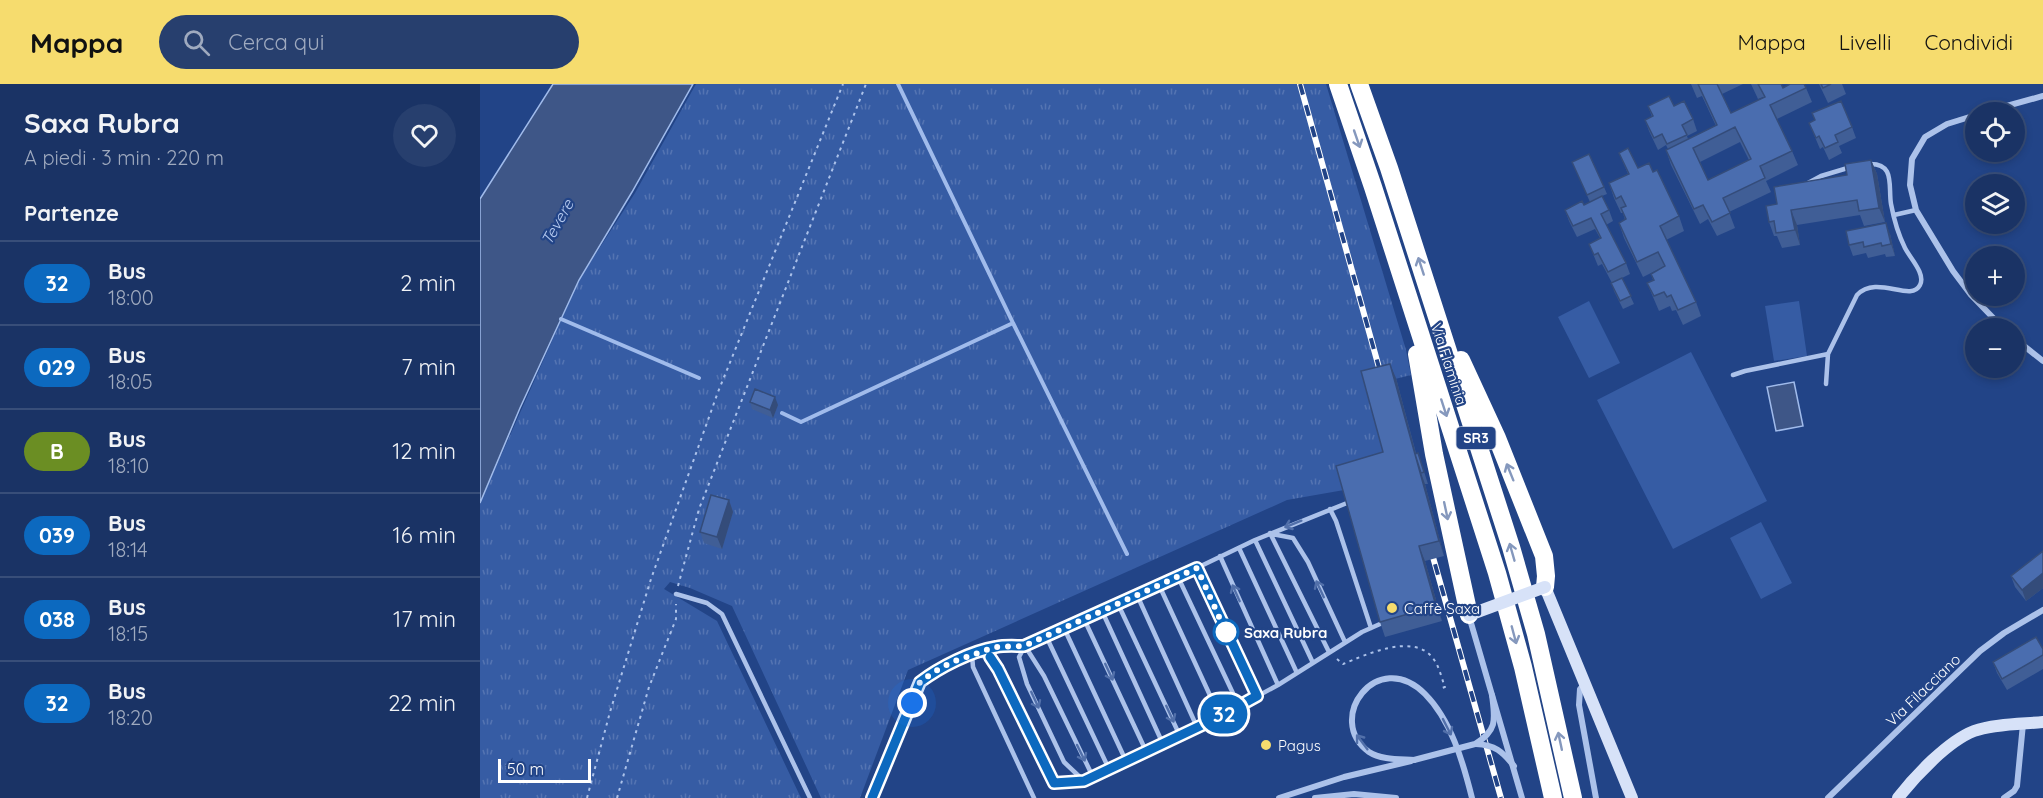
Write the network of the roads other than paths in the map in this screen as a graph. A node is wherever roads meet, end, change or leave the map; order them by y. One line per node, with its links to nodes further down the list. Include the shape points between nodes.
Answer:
1 (1338, 84): 9 (highway, Via Flaminia / SR3, one-way to 9)
2 (1359, 84): 10 (highway, Via Flaminia / SR3, one-way to 2)
3 (2043, 96): 4 (street)
4 (2021, 102)
5 (1965, 118): 7 (street, via 1935,130 1918,146 1910,170)
6 (1804, 185): 8 (lane, via 1839,170 1876,164 1884,168 1890,179)
7 (1916, 210): 8 (lane); 11 (street, via 1971,295)
8 (1893, 215): 13 (lane, via 1897,232 1920,276 1920,285 1909,292 1878,286 1861,290)
9 (1406, 293): 32 (highway, one-way to 32, via 1434,454); 71 (highway, Via Flaminia / SR3, one-way to 71, via 1497,573)
10 (1432, 303): 26 (highway, one-way to 10, via 1546,565 1539,542 1497,438); 72 (highway, Via Flaminia / SR3, one-way to 10, via 1524,591)
11 (1993, 318)
12 (2025, 347): 14 (street)
13 (1828, 354): 15 (lane); 16 (lane)
14 (2043, 361)
15 (1733, 375)
16 (1826, 384)
17 (1347, 503): 18 (lane)
18 (1330, 509): 19 (lane, one-way to 19); 36 (lane)
19 (1270, 533): 20 (lane); 38 (lane, one-way to 19, via 1293,538); 40 (lane)
20 (1254, 540): 21 (lane); 42 (lane)
21 (1239, 548): 22 (lane); 43 (lane)
22 (1220, 556): 23 (lane); 45 (lane, one-way to 22)
23 (1197, 568): 24 (lane); 47 (lane)
24 (1178, 577): 25 (lane); 48 (lane)
25 (1159, 585): 28 (lane); 49 (lane)
26 (1545, 587): 32 (street, bridge); 44 (street)
27 (676, 594): 63 (lane, via 707,603 722,614)
28 (1137, 595): 29 (lane); 52 (lane)
29 (1118, 604): 31 (lane); 53 (lane, one-way to 53)
30 (2043, 610): 75 (street, Via Filacciano, via 1980,651)
31 (1102, 611): 33 (lane); 54 (lane)
32 (1469, 615): 46 (street)
33 (1084, 619): 35 (lane); 56 (lane, one-way to 56)
34 (1380, 624): 36 (lane)
35 (1064, 628): 37 (lane); 58 (lane)
36 (1371, 628): 38 (lane)
37 (1046, 636): 39 (lane); 60 (lane)
38 (1345, 642): 40 (lane)
39 (1024, 646): 41 (lane, via 995,647); 61 (lane, one-way to 61, via 1044,676); 62 (lane, one-way to 62, via 1019,657 1027,684 1064,762)
40 (1329, 652): 42 (lane)
41 (972, 655): 62 (lane, via 990,657 998,669 1054,783); 64 (lane, via 920,682); 65 (lane, via 973,667)
42 (1313, 663): 43 (lane)
43 (1297, 673): 45 (lane)
44 (1584, 684): 73 (street, via 1579,705); 74 (street)
45 (1278, 685): 47 (lane)
46 (1492, 695): 55 (street, bridge, via 1492,728); 59 (street, bridge)
47 (1257, 696): 48 (lane)
48 (1239, 706): 49 (lane)
49 (1220, 717): 52 (lane)
50 (2043, 722): 51 (street)
51 (2023, 724): 76 (street, via 1983,729 1960,738); 77 (street, via 2017,786)
52 (1197, 727): 53 (lane)
53 (1180, 736): 54 (lane)
54 (1163, 744): 56 (lane)
55 (1475, 744): 57 (street, bridge); 59 (street, bridge, via 1499,749)
56 (1146, 751): 58 (lane)
57 (1414, 760): 66 (street); 69 (street, one-way to 69, via 1378,756 1359,741 1354,730 1354,709 1361,692 1374,681 1389,677 1405,680 1431,702 1451,733)
58 (1126, 761): 60 (lane)
59 (1514, 766): 70 (street)
60 (1109, 769): 61 (lane)
61 (1093, 777): 62 (lane)
62 (1084, 781)
63 (810, 798)
64 (872, 798)
65 (1034, 798)
66 (1279, 798)
67 (1315, 798): 68 (street, via 1364,794)
68 (1396, 798)
69 (1472, 798)
70 (1522, 798)
71 (1553, 798)
72 (1573, 798)
73 (1596, 798)
74 (1632, 798)
75 (1828, 798)
76 (1898, 798)
77 (2004, 798)

